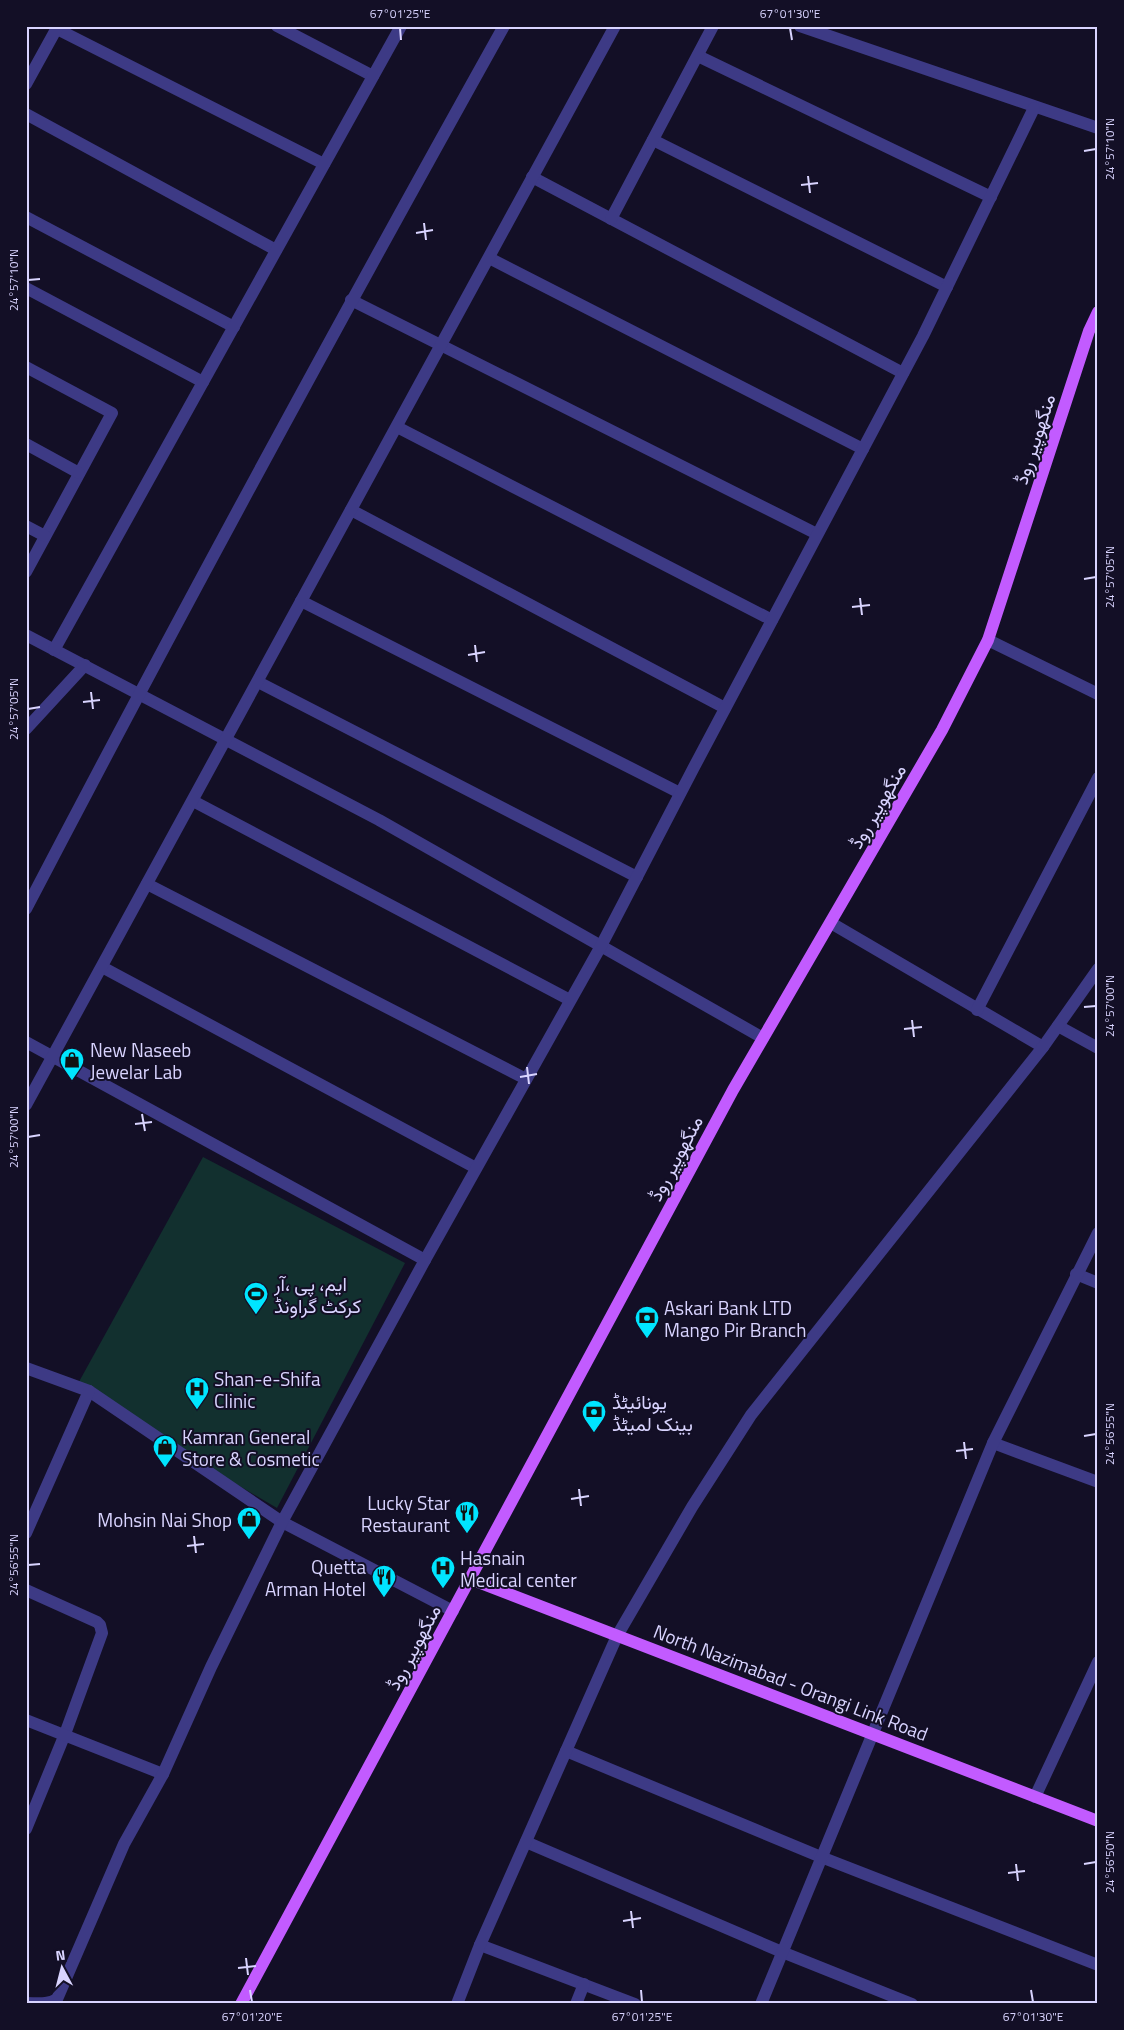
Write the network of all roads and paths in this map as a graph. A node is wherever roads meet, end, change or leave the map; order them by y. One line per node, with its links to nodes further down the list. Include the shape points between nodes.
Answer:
1 (277, 26): 9 (street)
2 (401, 26): 9 (street)
3 (504, 26): 24 (street)
4 (614, 26): 16 (street)
5 (713, 26): 8 (street)
6 (800, 26): 11 (street)
7 (57, 27): 10 (street); 15 (street)
8 (698, 56): 14 (street); 17 (street)
9 (373, 76): 15 (street)
10 (26, 84)
11 (1034, 108): 13 (street); 17 (street)
12 (26, 114): 20 (street)
13 (1098, 128)
14 (654, 140): 19 (street); 22 (street)
15 (324, 164): 20 (street)
16 (532, 177): 19 (street); 21 (street)
17 (991, 197): 22 (street)
18 (26, 217): 26 (street)
19 (611, 219): 29 (street)
20 (276, 250): 26 (street)
21 (489, 258): 27 (street); 33 (street)
22 (947, 287): 29 (street)
23 (26, 288): 30 (street)
24 (351, 300): 27 (street); 47 (street)
25 (1098, 312): 43 (main road, منگھوپیر روڈ)
26 (234, 327): 30 (street)
27 (441, 346): 31 (street); 37 (street)
28 (26, 367): 34 (street, via 112,413)
29 (903, 374): 33 (street)
30 (203, 382): 44 (street)
31 (396, 427): 35 (street); 41 (street)
32 (26, 444): 34 (street)
33 (863, 449): 37 (street)
34 (80, 473): 38 (street)
35 (351, 510): 40 (street); 49 (street)
36 (26, 526): 38 (street)
37 (818, 534): 41 (street)
38 (45, 536): 39 (street)
39 (26, 572)
40 (301, 601): 46 (street); 53 (street)
41 (772, 620): 49 (street)
42 (26, 635): 44 (street)
43 (988, 640): 48 (street); 58 (main road, منگھوپیر روڈ, via 942,730)
44 (54, 650): 45 (street)
45 (85, 666): 47 (street); 50 (street)
46 (258, 682): 51 (street); 55 (street)
47 (138, 694): 51 (street); 57 (street)
48 (1098, 694)
49 (725, 708): 53 (street)
50 (26, 729)
51 (226, 740): 54 (street); 59 (street, via 379,820)
52 (1098, 778): 63 (street)
53 (680, 792): 55 (street)
54 (193, 800): 56 (street); 62 (street)
55 (637, 877): 59 (street)
56 (147, 884): 60 (street); 70 (street)
57 (26, 909)
58 (831, 923): 63 (street); 65 (main road, منگھوپیر روڈ)
59 (601, 946): 62 (street); 65 (street)
60 (102, 967): 69 (street); 72 (street)
61 (1098, 969): 64 (street)
62 (570, 1000): 70 (street)
63 (977, 1010): 67 (street)
64 (1058, 1026): 67 (street); 68 (street)
65 (763, 1038): 83 (main road, منگھوپیر روڈ)
66 (26, 1042): 69 (street)
67 (1043, 1047): 86 (street, via 751,1414)
68 (1098, 1048)
69 (53, 1056): 71 (street); 74 (street)
70 (526, 1080): 72 (street)
71 (26, 1105)
72 (476, 1168): 74 (street)
73 (1098, 1234): 75 (street)
74 (425, 1260): 81 (street)
75 (1076, 1274): 76 (street); 79 (street)
76 (1098, 1283)
77 (26, 1368): 78 (street)
78 (89, 1391): 81 (street); 82 (street)
79 (993, 1443): 80 (street); 90 (street)
80 (1098, 1482)
81 (282, 1522): 85 (street); 92 (street)
82 (26, 1533)
83 (470, 1579): 85 (main road, منگھوپیر روڈ); 86 (main road, North Nazimabad - Orangi Link Road)
84 (26, 1590): 89 (street, via 97,1622 102,1629)
85 (453, 1611): 103 (main road, منگھوپیر روڈ)
86 (617, 1636): 90 (main road, North Nazimabad - Orangi Link Road); 91 (street)
87 (1098, 1662): 93 (street)
88 (26, 1720): 89 (street)
89 (65, 1734): 92 (street); 95 (street)
90 (872, 1734): 93 (main road, North Nazimabad - Orangi Link Road); 97 (street)
91 (566, 1751): 96 (street); 97 (street)
92 (163, 1774): 102 (street, via 124,1844 57,1998 44,2004)
93 (1036, 1797): 94 (main road, North Nazimabad - Orangi Link Road)
94 (1098, 1821)
95 (26, 1829)
96 (526, 1842): 98 (street); 99 (street)
97 (821, 1857): 99 (street); 100 (street)
98 (480, 1945): 101 (street); 104 (street)
99 (782, 1952): 107 (street); 108 (street)
100 (1098, 1965)
101 (584, 1984): 105 (street); 106 (street)
102 (26, 2003)
103 (241, 2004)
104 (458, 2004)
105 (576, 2004)
106 (635, 2004)
107 (761, 2004)
108 (912, 2004)

